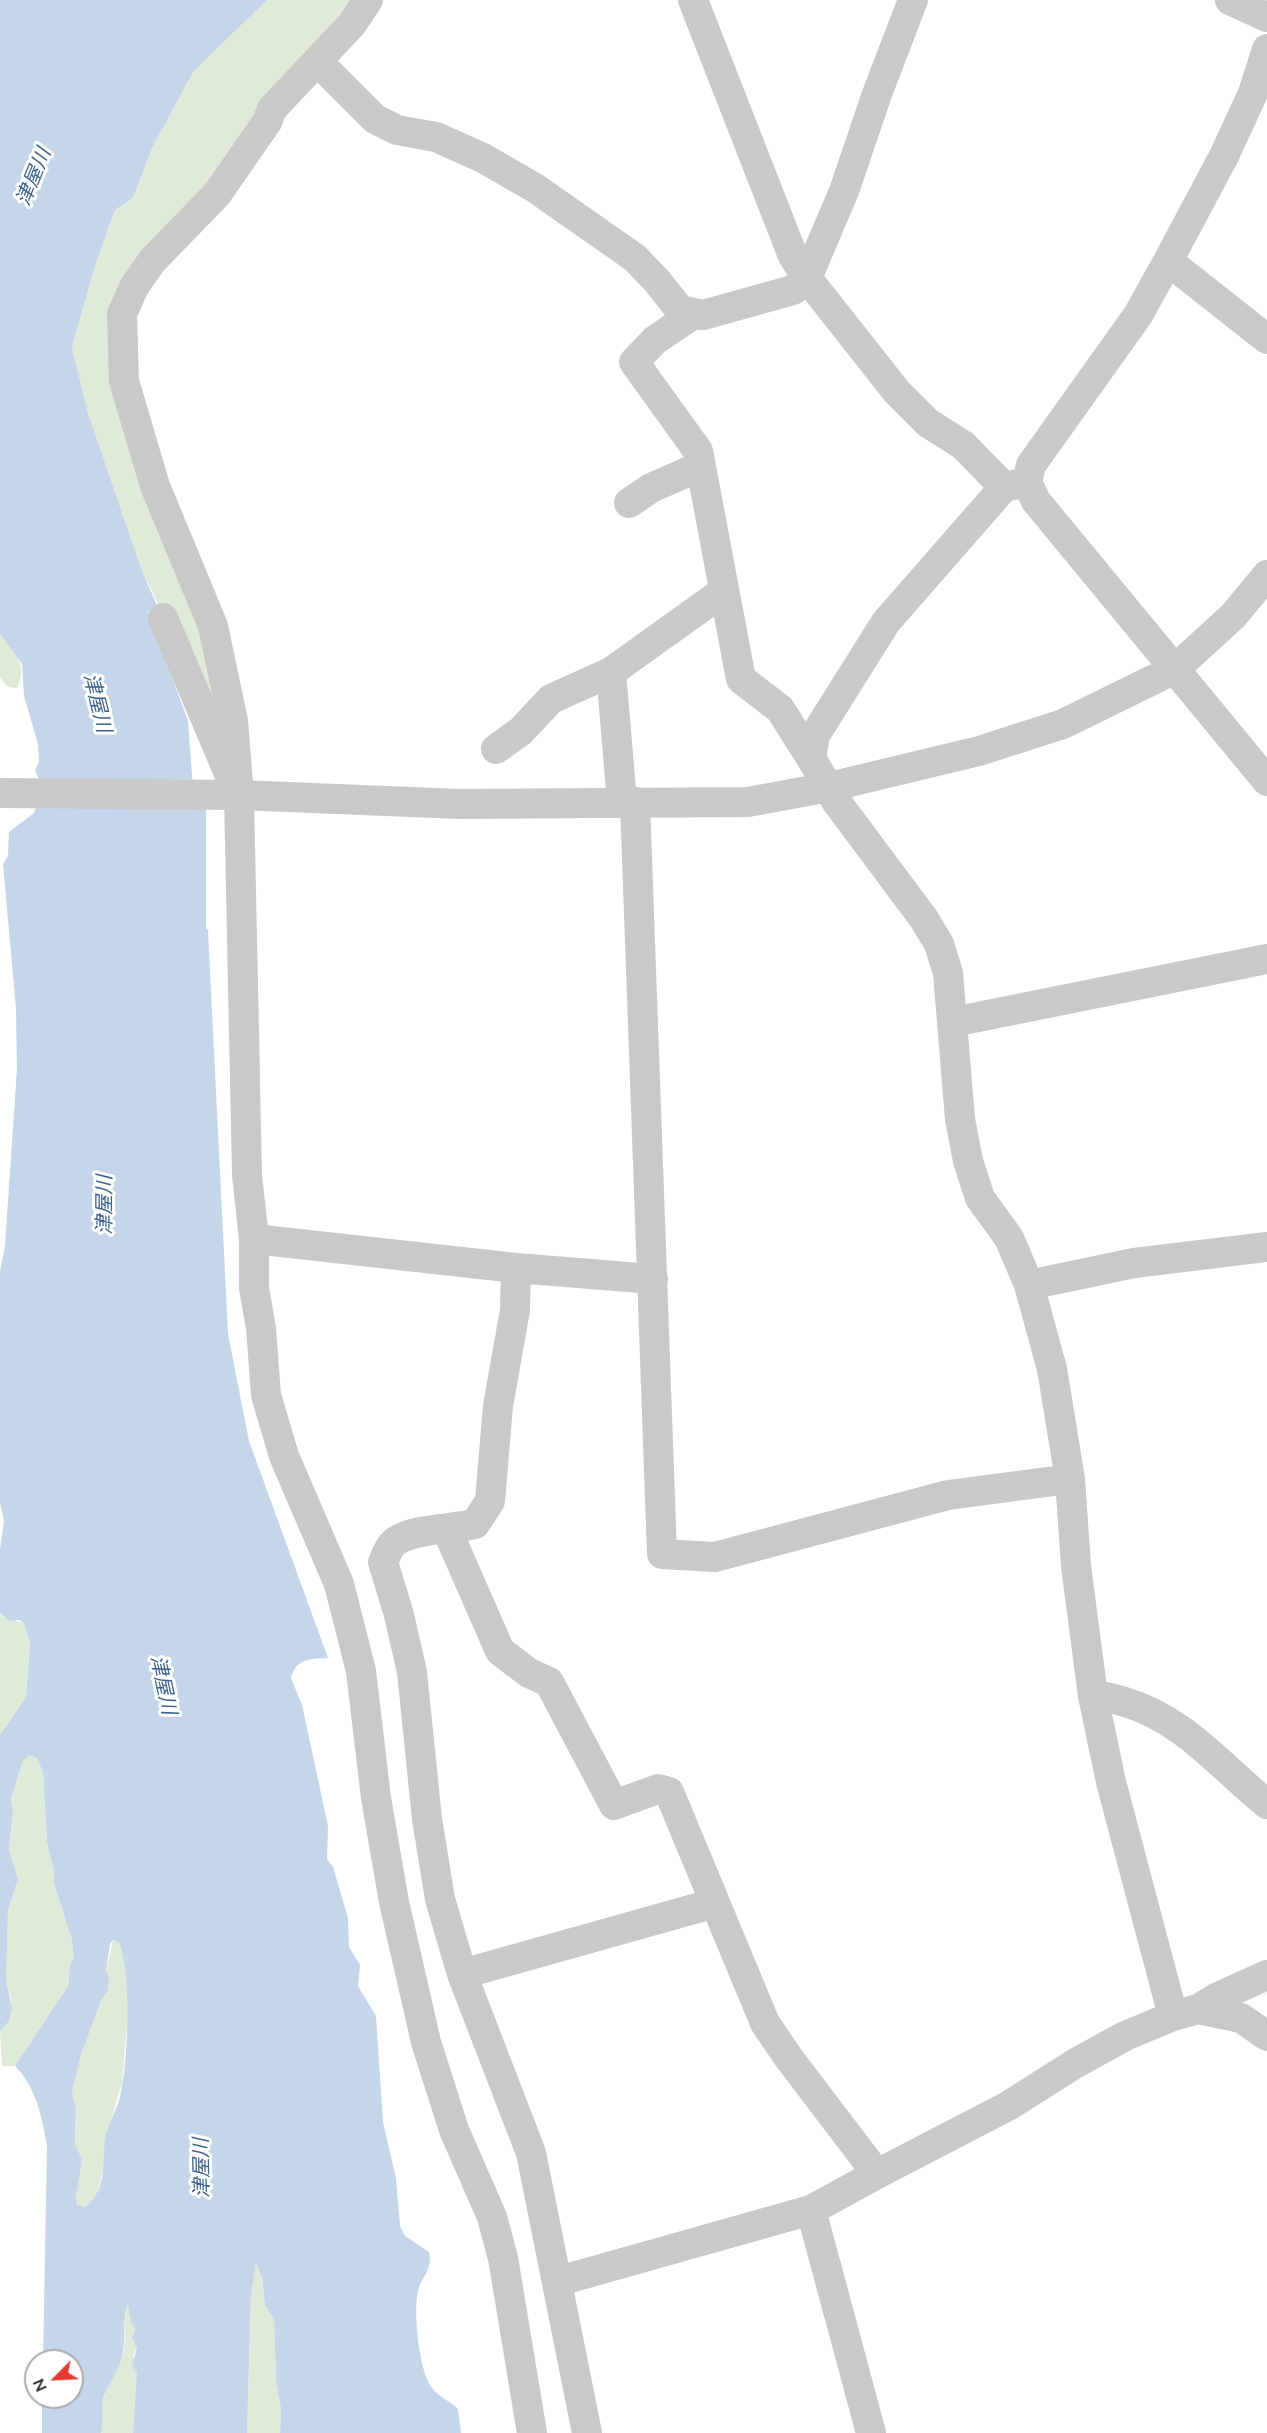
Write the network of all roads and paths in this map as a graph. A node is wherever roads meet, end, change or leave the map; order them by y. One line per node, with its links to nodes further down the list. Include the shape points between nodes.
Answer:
1 (368, 0): 7 (street, via 352,24)
2 (693, 0): 9 (street, via 794,256)
3 (913, 0): 9 (street, via 844,191)
4 (1230, 0): 5 (street)
5 (1267, 17)
6 (1267, 49): 8 (street, via 1253,93 1224,156)
7 (316, 61): 10 (street, via 375,119 397,130 436,137 535,188 634,258 680,310); 25 (street, via 272,109 217,194 152,261 122,314 124,381 133,419 223,660)
8 (1168, 261): 11 (street); 13 (street, via 1138,315)
9 (807, 278): 10 (street, via 793,290); 13 (street, via 897,392 928,423)
10 (692, 315): 12 (street, via 655,340 634,362 698,451)
11 (1267, 339)
12 (701, 466): 14 (street, via 651,488); 16 (street)
13 (1016, 484): 18 (street, via 1036,501); 21 (street, via 923,576 886,622 815,735)
14 (629, 503)
15 (1267, 575): 18 (street, via 1233,616)
16 (724, 591): 19 (street); 21 (street, via 741,679 780,708)
17 (163, 618): 25 (street)
18 (1175, 669): 22 (street); 23 (street, via 1063,724 979,751)
19 (611, 672): 20 (street, via 551,699 521,731); 26 (street)
20 (496, 749)
21 (811, 758): 23 (street)
22 (1267, 781)
23 (829, 787): 26 (street, via 748,802); 28 (street, via 939,944 948,973)
24 (0, 793): 25 (street)
25 (239, 795): 26 (street, via 460,804); 29 (street, via 247,1175)
26 (629, 802): 32 (street)
27 (1267, 959): 28 (street)
28 (953, 1022): 33 (street, via 960,1119 968,1161 980,1198 1009,1238)
29 (254, 1239): 31 (street); 46 (street, via 254,1288 266,1395 284,1456 339,1584 361,1671 376,1798 394,1902 426,2042 454,2130 492,2217 503,2258)
30 (1267, 1247): 33 (street, via 1134,1263)
31 (516, 1268): 32 (street); 35 (street, via 515,1310 498,1406 490,1501 475,1524)
32 (653, 1279): 34 (street, via 662,1554 715,1557 948,1496)
33 (1029, 1285): 34 (street, via 1052,1370)
34 (1071, 1479): 36 (street, via 1076,1566)
35 (447, 1530): 38 (street, via 500,1651 549,1683 614,1805 658,1789 669,1792); 39 (street, via 414,1532 393,1542 383,1562 412,1672 427,1819 440,1899)
36 (1093, 1696): 37 (street, via 1102,1695 1149,1709 1174,1724 1216,1756); 41 (street, via 1111,1782)
37 (1267, 1804)
38 (715, 1903): 39 (street); 43 (street, via 765,2023)
39 (462, 1974): 45 (street, via 531,2153)
40 (1267, 1975): 41 (street)
41 (1185, 2013): 42 (street, via 1241,2018); 43 (street, via 1125,2036 998,2112)
42 (1267, 2036)
43 (877, 2174): 44 (street)
44 (811, 2210): 45 (street); 48 (street)
45 (559, 2281): 47 (street)
46 (532, 2433)
47 (587, 2433)
48 (871, 2433)

